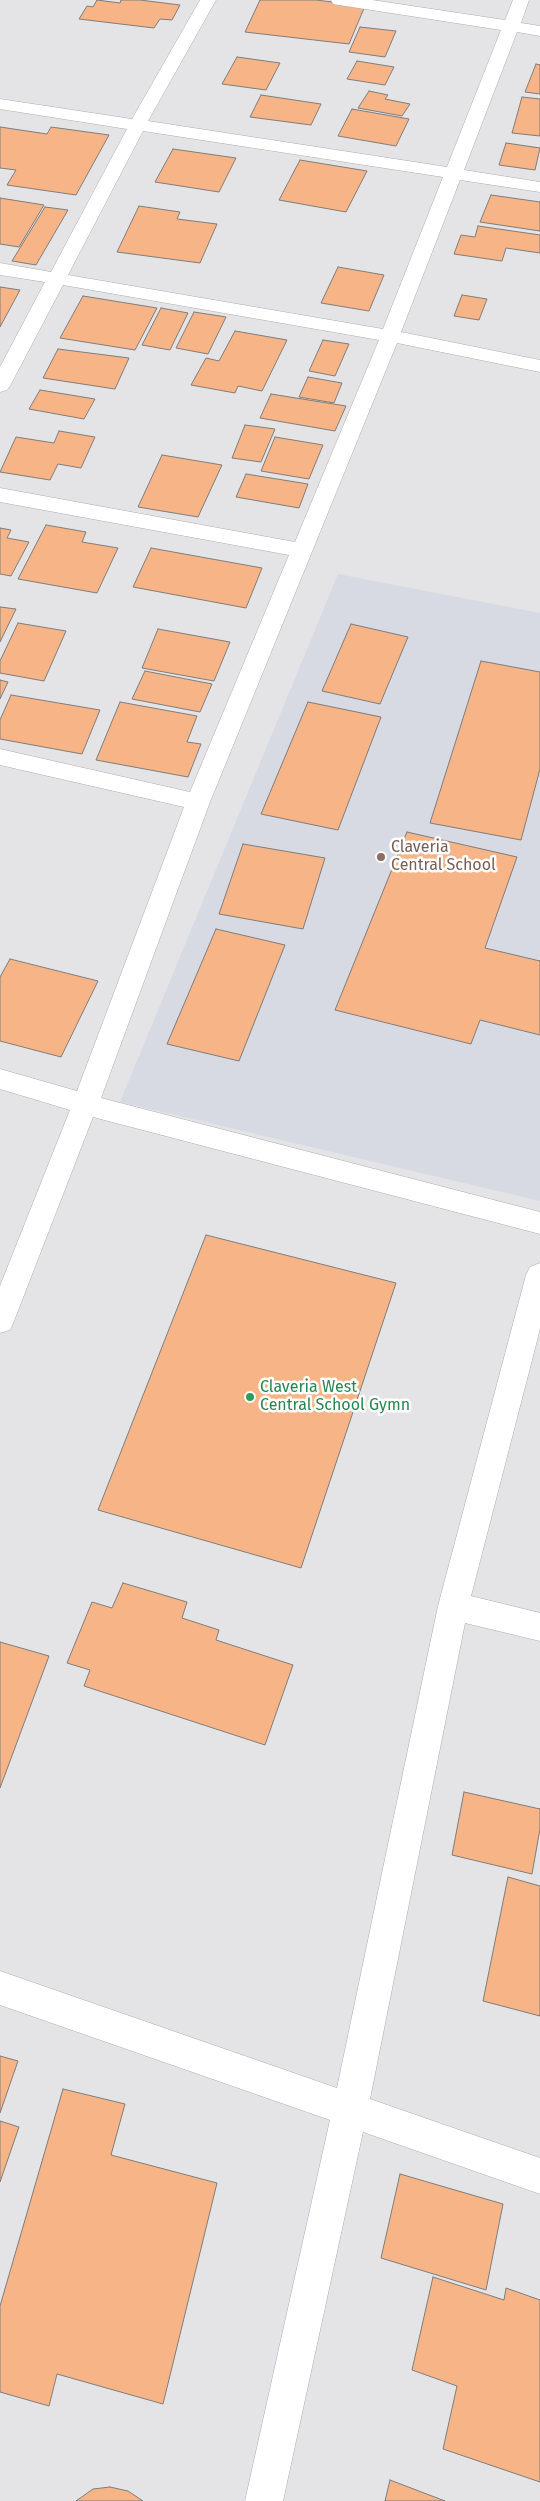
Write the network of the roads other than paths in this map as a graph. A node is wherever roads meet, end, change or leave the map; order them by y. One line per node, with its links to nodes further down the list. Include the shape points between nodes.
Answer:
1 (208, 0): 7 (street)
2 (339, 0): 4 (street)
3 (521, 0): 4 (street)
4 (510, 28): 5 (street); 8 (street)
5 (540, 31)
6 (0, 104): 7 (street)
7 (137, 126): 8 (street); 11 (street)
8 (453, 173): 9 (street); 12 (street)
9 (540, 187)
10 (0, 269): 11 (street)
11 (57, 280): 12 (street); 14 (street)
12 (390, 336): 13 (street); 16 (street)
13 (540, 366)
14 (0, 386)
15 (0, 495): 16 (street)
16 (302, 550): 18 (street)
17 (0, 757): 18 (street)
18 (198, 802): 20 (street)
19 (0, 1079): 20 (street)
20 (85, 1104): 21 (street); 23 (street)
21 (540, 1223)
22 (540, 1275): 24 (street)
23 (0, 1320)
24 (453, 1606): 25 (street); 27 (street)
25 (540, 1627)
26 (0, 1988): 27 (street)
27 (350, 2110): 28 (street); 29 (street)
28 (540, 2176)
29 (264, 2501)

